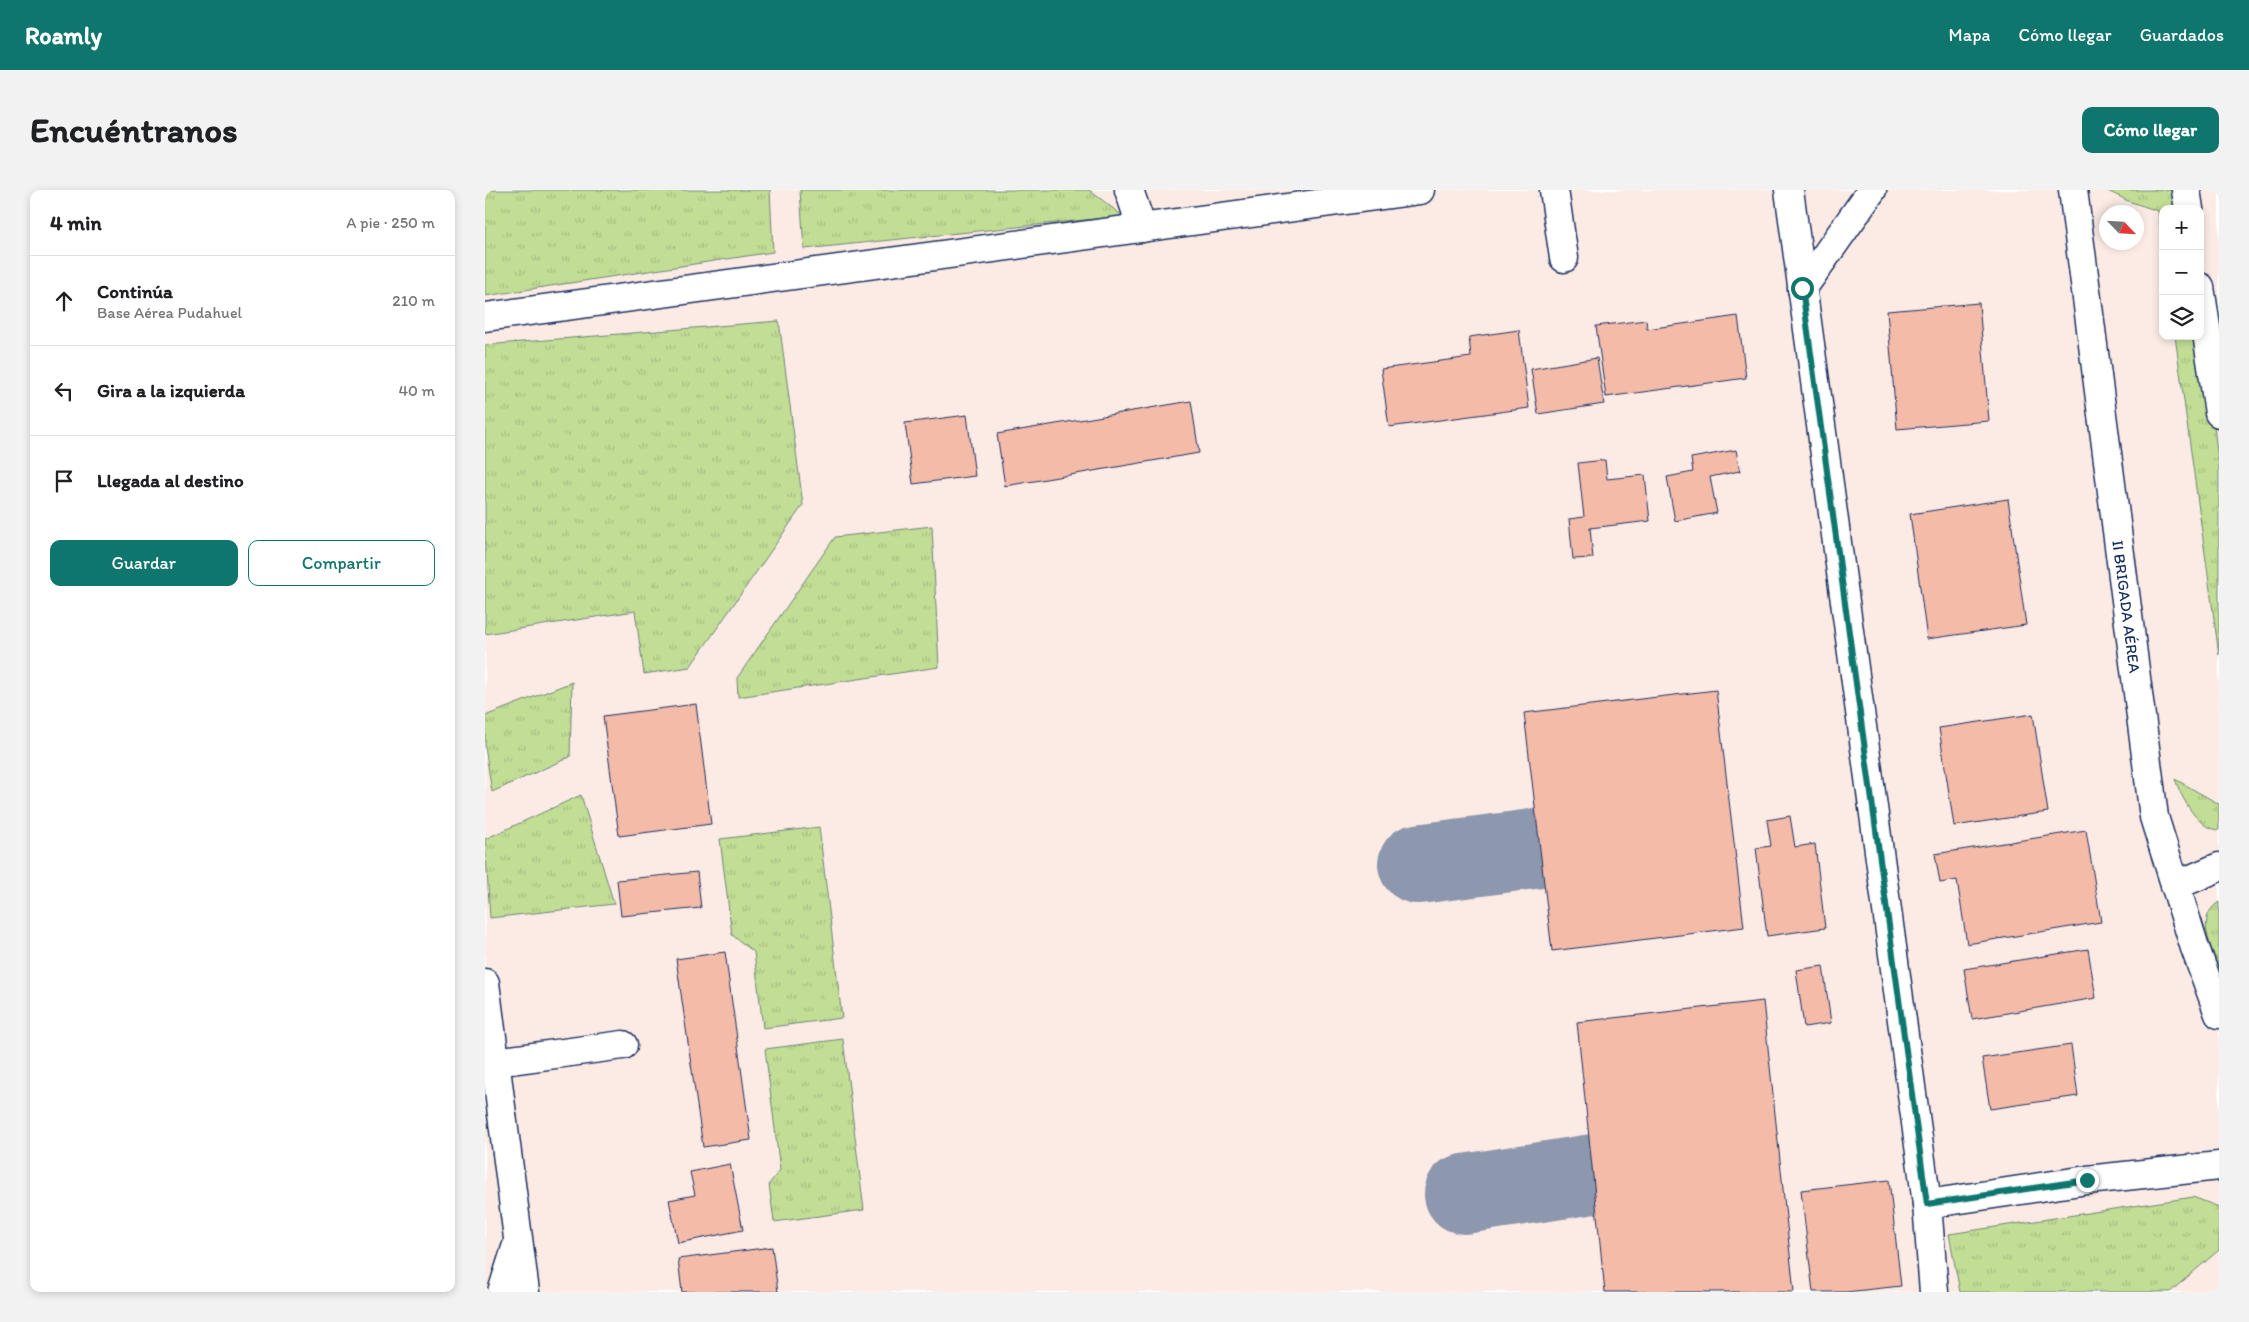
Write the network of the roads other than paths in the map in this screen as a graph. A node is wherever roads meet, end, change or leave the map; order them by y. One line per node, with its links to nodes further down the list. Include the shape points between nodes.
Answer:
1 (1129, 190): 9 (lane)
2 (1420, 190): 9 (lane)
3 (1554, 190): 10 (lane)
4 (1789, 190): 11 (lane)
5 (1871, 190): 11 (lane)
6 (2073, 190): 16 (lane, II BRIGADA AÉREA, via 2154,817)
7 (2186, 190): 8 (lane)
8 (2188, 205)
9 (1142, 228): 13 (lane)
10 (1565, 258)
11 (1802, 288): 22 (lane)
12 (2201, 295): 14 (lane)
13 (485, 317)
14 (2219, 413)
15 (2219, 868): 16 (lane)
16 (2175, 886): 18 (lane, II BRIGADA AÉREA)
17 (485, 983): 20 (lane)
18 (2219, 1014)
19 (623, 1045): 20 (lane)
20 (492, 1072): 23 (lane)
21 (2219, 1166): 22 (lane, via 2087,1180)
22 (1927, 1204): 26 (lane)
23 (519, 1240): 24 (lane); 25 (lane)
24 (503, 1292)
25 (525, 1292)
26 (1934, 1292)

